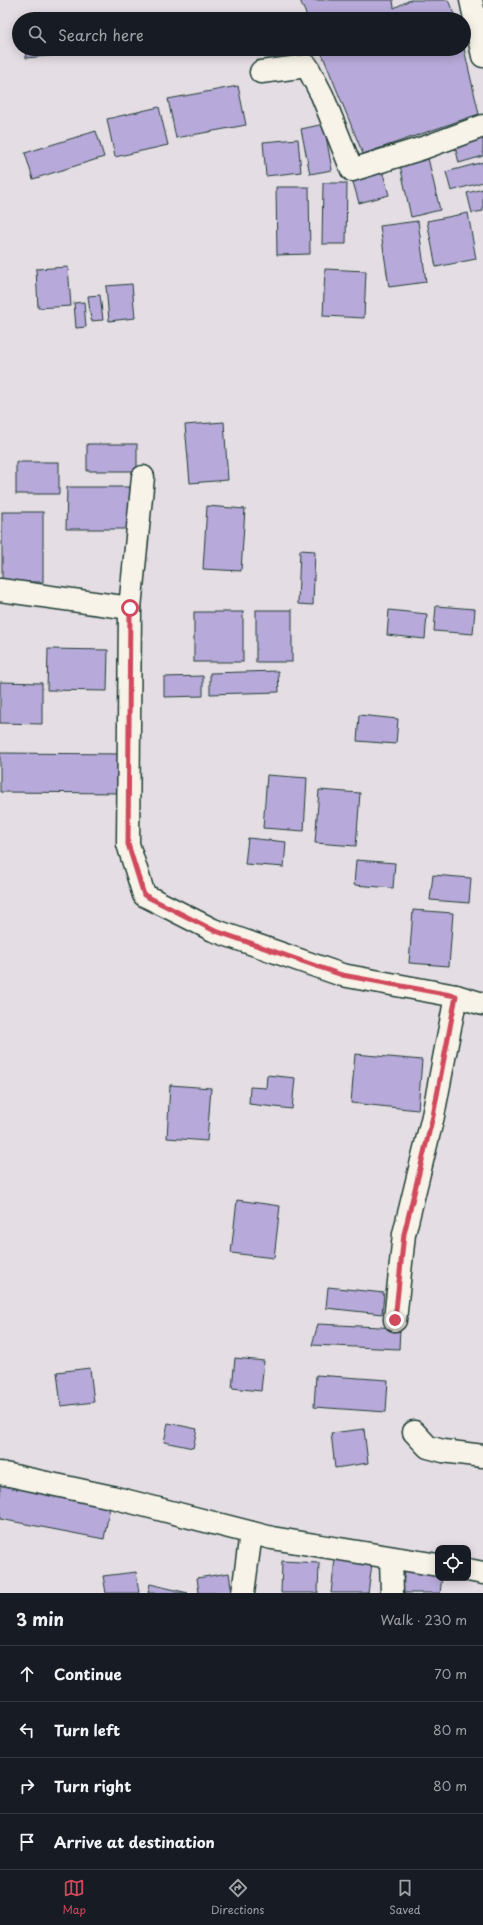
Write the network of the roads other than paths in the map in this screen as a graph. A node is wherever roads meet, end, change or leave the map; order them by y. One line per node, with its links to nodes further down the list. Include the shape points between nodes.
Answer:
1 (470, 0): 2 (street)
2 (483, 56)
3 (261, 72): 4 (street, via 307,66 322,95 352,170)
4 (483, 126)
5 (143, 477): 7 (street)
6 (0, 590): 7 (street)
7 (130, 608): 8 (street, via 128,844 144,895 213,930 342,975)
8 (456, 996): 9 (street); 10 (street, via 433,1116 404,1234)
9 (483, 1004)
10 (395, 1320)
11 (414, 1432): 12 (street, via 428,1447)
12 (483, 1456)
13 (0, 1473): 14 (street, via 112,1497)
14 (251, 1533): 15 (street); 19 (street)
15 (391, 1558): 16 (street); 20 (street)
16 (435, 1565)
17 (471, 1571): 18 (street)
18 (483, 1573)
19 (243, 1593)
20 (392, 1593)

